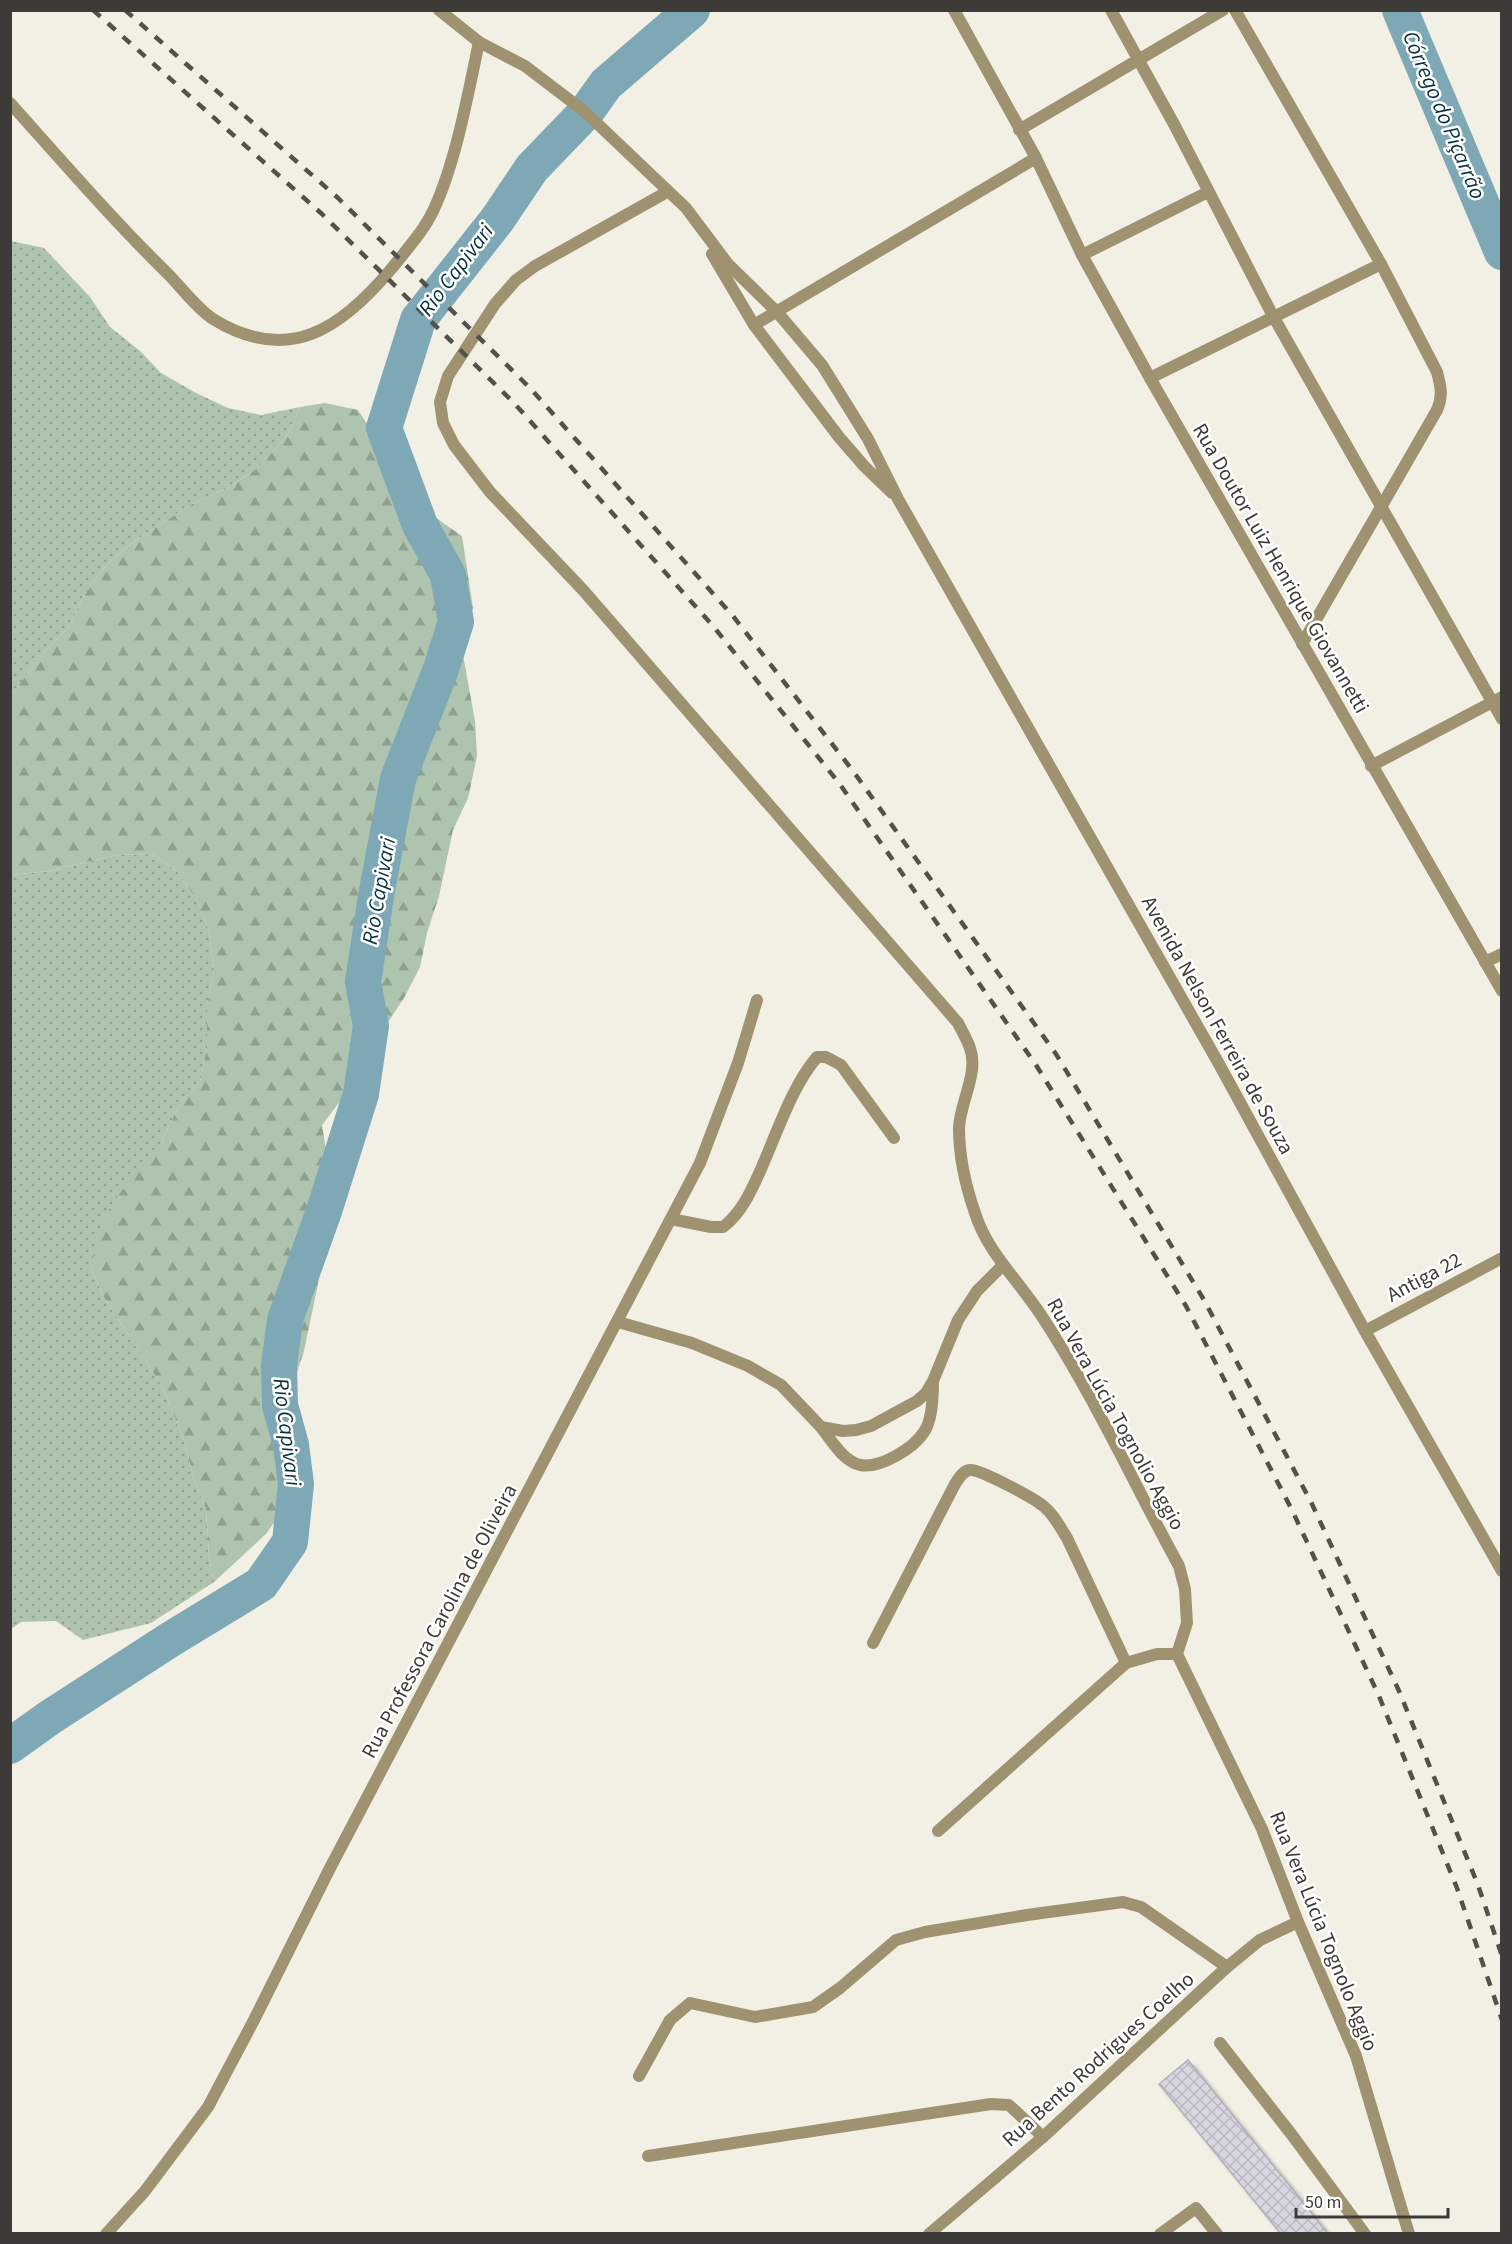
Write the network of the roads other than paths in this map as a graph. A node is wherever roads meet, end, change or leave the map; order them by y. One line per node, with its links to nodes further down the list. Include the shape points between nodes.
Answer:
1 (439, 10): 6 (street, Avenida Nelson Ferreira de Souza)
2 (954, 10): 9 (street, Rua Doutor Luiz Henrique Giovannetti)
3 (1111, 10): 7 (street)
4 (1223, 10): 7 (street)
5 (1235, 10): 15 (street)
6 (479, 42): 8 (street, via 434,209 417,238 369,296 310,336 276,340 244,336 211,317 134,241); 11 (street, Avenida Nelson Ferreira de Souza, via 525,66 584,111)
7 (1139, 60): 9 (street); 12 (street)
8 (10, 103)
9 (1019, 130): 10 (street, Rua Doutor Luiz Henrique Giovannetti)
10 (1036, 158): 14 (street, Rua Doutor Luiz Henrique Giovannetti); 16 (street)
11 (667, 192): 13 (street, Avenida Nelson Ferreira de Souza); 33 (street, Rua Vera Lúcia Tognolio Aggio, via 516,280 495,304 448,376 440,402 443,423 454,445 490,492 584,590 958,1023 971,1049 971,1073 959,1127 961,1149 975,1215)
12 (1208, 192): 14 (street); 17 (street)
13 (686, 208): 16 (street, Avenida Nelson Ferreira de Souza, via 728,264); 18 (street, Avenida Nelson Ferreira de Souza)
14 (1082, 255): 19 (street, Rua Doutor Luiz Henrique Giovannetti)
15 (1381, 264): 17 (street); 21 (street, via 1442,387 1437,410)
16 (777, 312): 18 (street); 20 (street, Avenida Nelson Ferreira de Souza, via 822,365 868,439)
17 (1273, 316): 19 (street); 21 (street)
18 (753, 325): 20 (street, Avenida Nelson Ferreira de Souza, via 839,437)
19 (1150, 378): 22 (street, Rua Doutor Luiz Henrique Giovannetti)
20 (898, 499): 35 (street, Avenida Nelson Ferreira de Souza, via 1219,1064)
21 (1382, 508): 22 (street); 23 (street)
22 (1302, 644): 25 (street, Rua Doutor Luiz Henrique Giovannetti)
23 (1497, 699): 24 (street); 25 (street)
24 (1502, 719)
25 (1371, 766): 27 (street, Rua Doutor Luiz Henrique Giovannetti)
26 (1502, 954): 27 (street)
27 (1485, 962): 28 (street, Rua Doutor Luiz Henrique Giovannetti)
28 (1502, 991)
29 (756, 1000): 31 (street, Rua Professora Carolina de Oliveira, via 738,1063 700,1163)
30 (894, 1138): 31 (street, via 841,1065 818,1057 796,1091 737,1214 723,1227)
31 (670, 1219): 34 (street, Rua Professora Carolina de Oliveira)
32 (1502, 1258): 35 (street, Antiga 22)
33 (1002, 1266): 36 (street, via 977,1291 958,1320); 40 (street, Rua Vera Lúcia Tognolio Aggio, via 1041,1315 1179,1566 1187,1623)
34 (618, 1322): 37 (street, via 692,1343 748,1366 781,1385); 49 (street, Rua Professora Carolina de Oliveira, via 208,2107 145,2191)
35 (1365, 1331): 38 (street, Avenida Nelson Ferreira de Souza)
36 (933, 1381): 37 (street, via 917,1401 871,1426 856,1431); 37 (street, via 926,1431 909,1448 888,1460 861,1465 846,1458)
37 (821, 1427)
38 (1502, 1571)
39 (873, 1643): 41 (street, via 955,1484 966,1471 973,1470 1043,1505 1055,1520)
40 (1177, 1654): 41 (street, via 1157,1654); 43 (street, Rua Vera Lúcia Tognolo Aggio, via 1262,1829)
41 (1126, 1663): 42 (street)
42 (938, 1831)
43 (1298, 1922): 44 (street, Rua Bento Rodrigues Coelho, via 1260,1940); 54 (street, Rua Vera Lúcia Tognolo Aggio, via 1356,2056)
44 (1227, 1967): 46 (street, via 1141,1907 1123,1902 925,1932 896,1940 813,2007 755,2018 690,2003 670,2020); 47 (street, Rua Bento Rodrigues Coelho)
45 (1220, 2043): 53 (street)
46 (639, 2076)
47 (1043, 2137): 48 (street, via 1009,2105 992,2104); 50 (street, Rua Bento Rodrigues Coelho)
48 (648, 2156)
49 (106, 2234)
50 (929, 2234)
51 (1160, 2234): 52 (street, via 1196,2208)
52 (1217, 2234)
53 (1365, 2234)
54 (1409, 2234)

